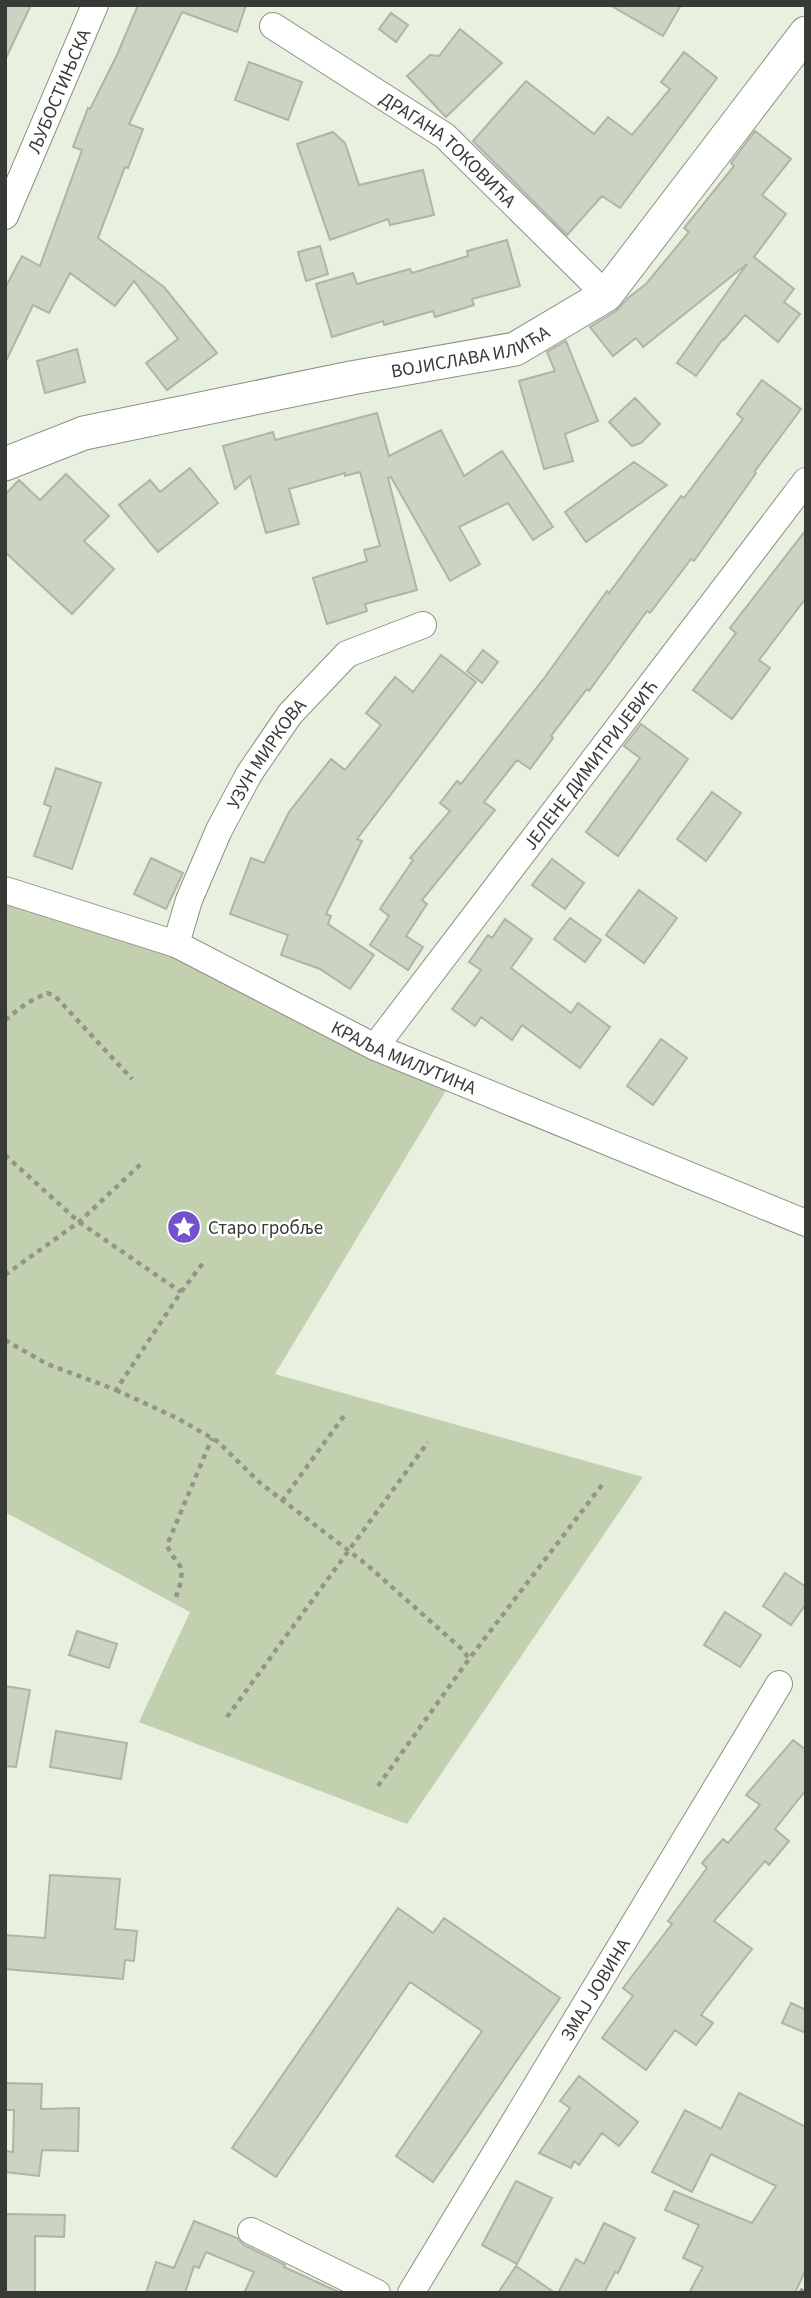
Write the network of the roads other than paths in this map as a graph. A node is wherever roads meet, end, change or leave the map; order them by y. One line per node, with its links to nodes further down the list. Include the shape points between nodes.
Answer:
1 (95, 5): 4 (street, ЉУБОСТИЊСКА)
2 (272, 26): 5 (street, ДРАГАНА ТОКОВИЋА, via 445,136)
3 (806, 33): 5 (street, ВОЈИСЛАВА ИЛИЋА)
4 (5, 216)
5 (606, 295): 6 (street, ВОЈИСЛАВА ИЛИЋА, via 515,349 84,433)
6 (5, 464)
7 (806, 481): 11 (street, ЈЕЛЕНЕ ДИМИТРИЈЕВИЋ)
8 (423, 625): 10 (street, УЗУН МИРКОВА, via 347,654 290,714 249,774 219,830)
9 (5, 890): 10 (street, КРАЉА МИЛУТИНА)
10 (176, 944): 11 (street, КРАЉА МИЛУТИНА)
11 (375, 1047): 12 (street, КРАЉА МИЛУТИНА)
12 (806, 1223)
13 (779, 1684): 16 (street, ЗМАЈ ЈОВИНА)
14 (251, 2231): 15 (street)
15 (377, 2293)
16 (411, 2293)

